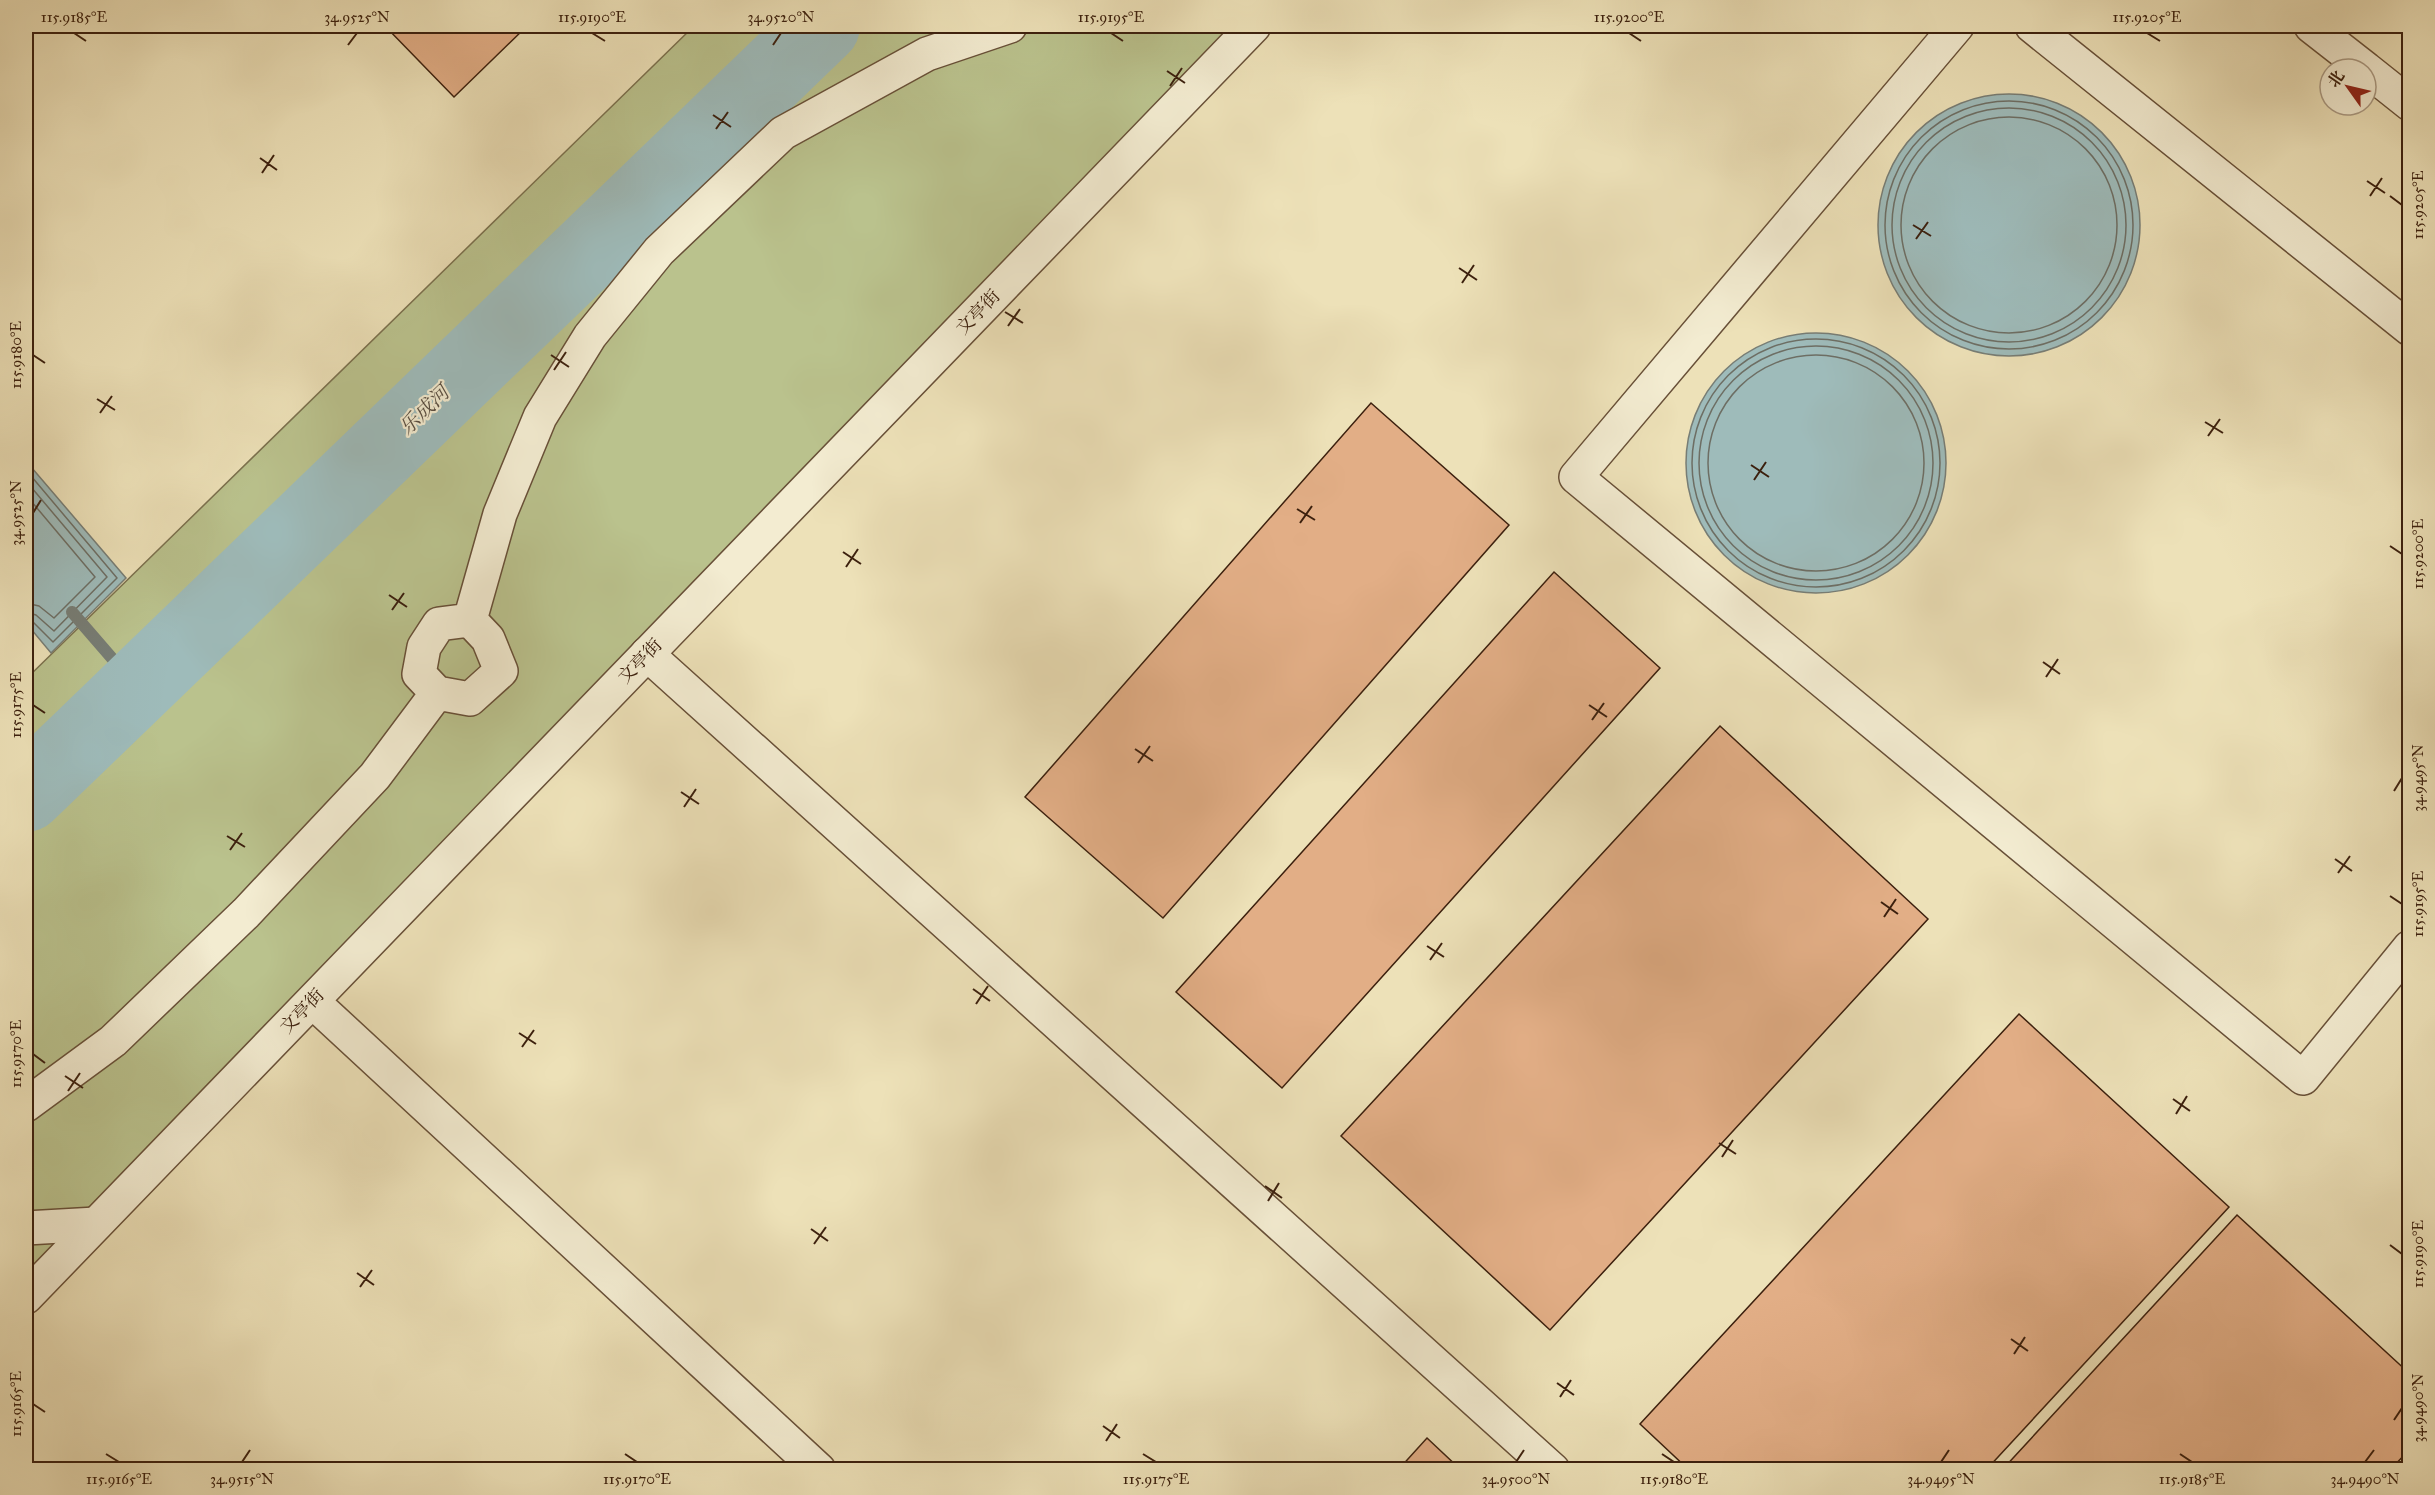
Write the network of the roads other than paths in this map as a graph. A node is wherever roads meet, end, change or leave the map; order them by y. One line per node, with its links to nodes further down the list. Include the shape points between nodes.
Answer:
1 (1010, 26): 10 (street, via 927,54 783,133 659,251 590,336 540,417 500,514)
2 (1254, 26): 11 (street, 文亭街)
3 (1957, 26): 13 (street, via 1576,477 2303,1078)
4 (2032, 26): 9 (street)
5 (2311, 26): 6 (street)
6 (2351, 57)
7 (2378, 79): 8 (street)
8 (2409, 104)
9 (2409, 329)
10 (470, 620): 12 (street, via 439,624 424,647 419,674); 12 (street, via 488,639 501,671 470,699)
11 (647, 654): 14 (street, 文亭街); 20 (street)
12 (437, 693): 15 (street, via 375,776 246,913 112,1041)
13 (2409, 947)
14 (312, 1001): 16 (street, 文亭街); 19 (street)
15 (26, 1105)
16 (96, 1224): 17 (street); 18 (street, 文亭街)
17 (26, 1228)
18 (26, 1297)
19 (819, 1470)
20 (1553, 1470)

